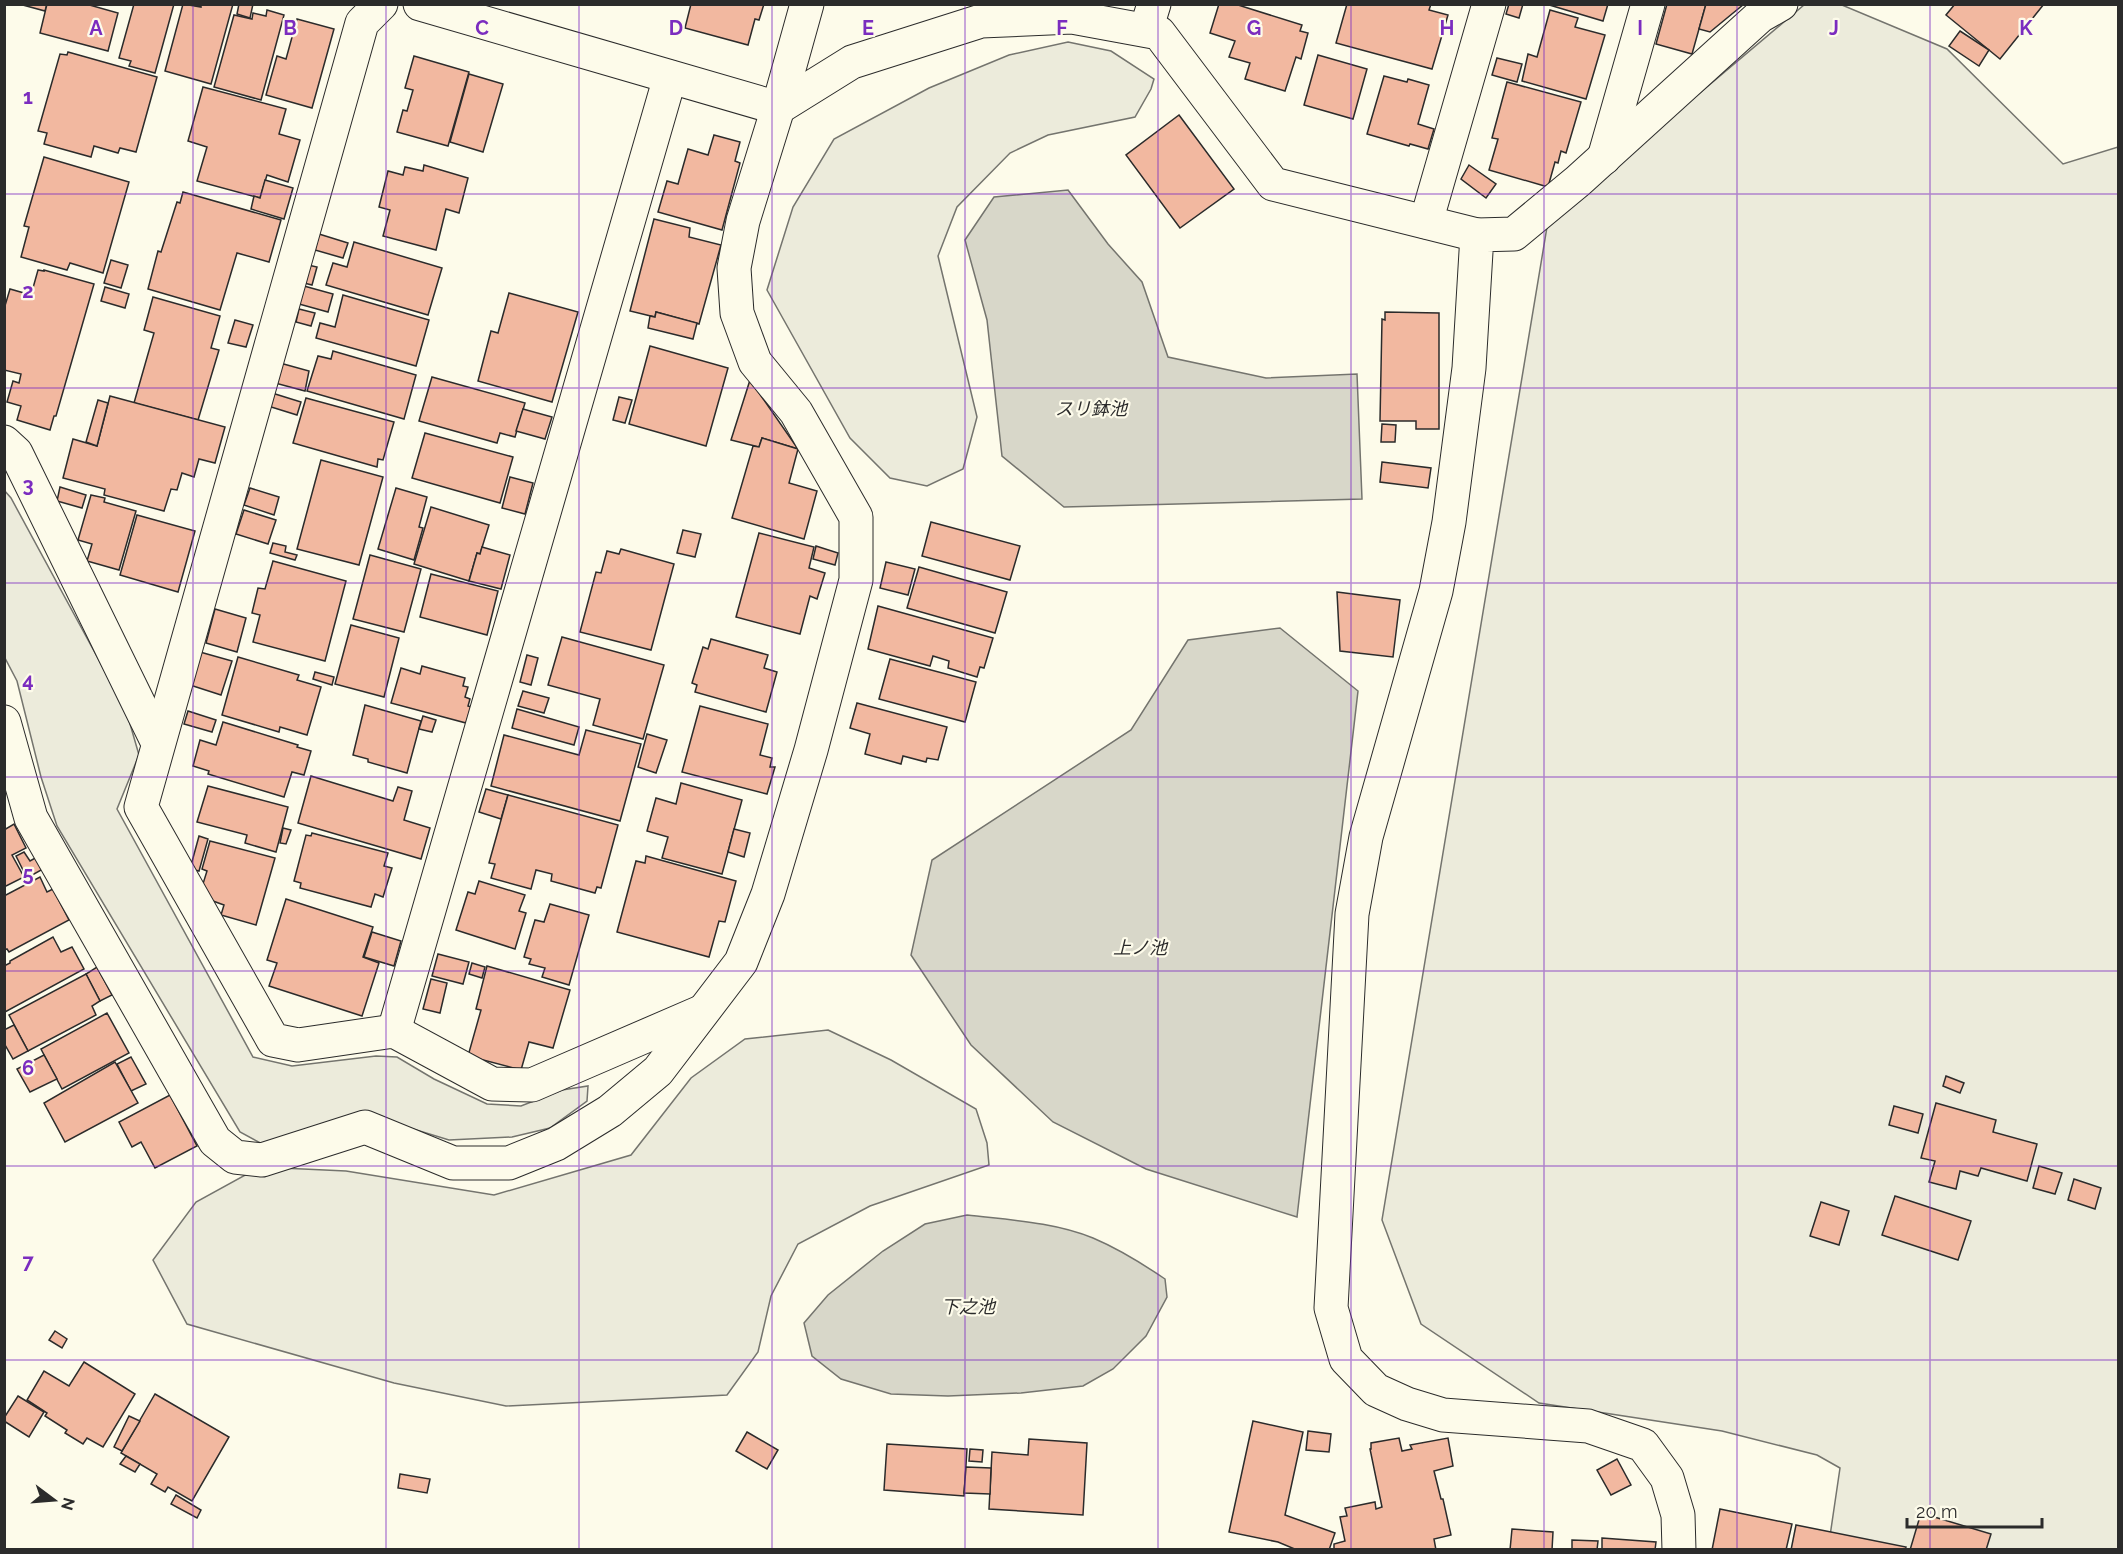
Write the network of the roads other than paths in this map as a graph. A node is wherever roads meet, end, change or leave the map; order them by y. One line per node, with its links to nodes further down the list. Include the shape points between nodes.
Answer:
1 (381, 4): 15 (street, via 362,23)
2 (420, 4): 8 (street)
3 (807, 4): 9 (street)
4 (1489, 4): 11 (street)
5 (1648, 4): 10 (street)
6 (1781, 4): 10 (street, via 1760,16)
7 (1150, 17): 9 (street, via 981,21 852,62); 11 (street, via 1273,184)
8 (670, 77): 9 (street); 17 (street)
9 (778, 108): 16 (street, via 743,221 734,268 737,313 755,362 796,412 856,517 856,580 768,894 741,962)
10 (1605, 158): 12 (street, via 1514,234)
11 (1426, 222): 12 (street)
12 (1477, 235): 18 (street, via 1469,368 1449,522 1436,591 1366,837 1352,914 1331,1308 1346,1359 1376,1390 1407,1404 1443,1415 1588,1426 1643,1445 1667,1478 1678,1515)
13 (4, 442): 15 (street, via 16,453)
14 (4, 722): 16 (street, via 31,818 214,1141 235,1158 262,1160 365,1127 453,1163 509,1163 556,1144 610,1111 658,1071)
15 (158, 743): 17 (street, via 141,807 273,1040 298,1045)
16 (706, 1010): 17 (street, via 532,1085 492,1084)
17 (394, 1031)
18 (1679, 1550)

